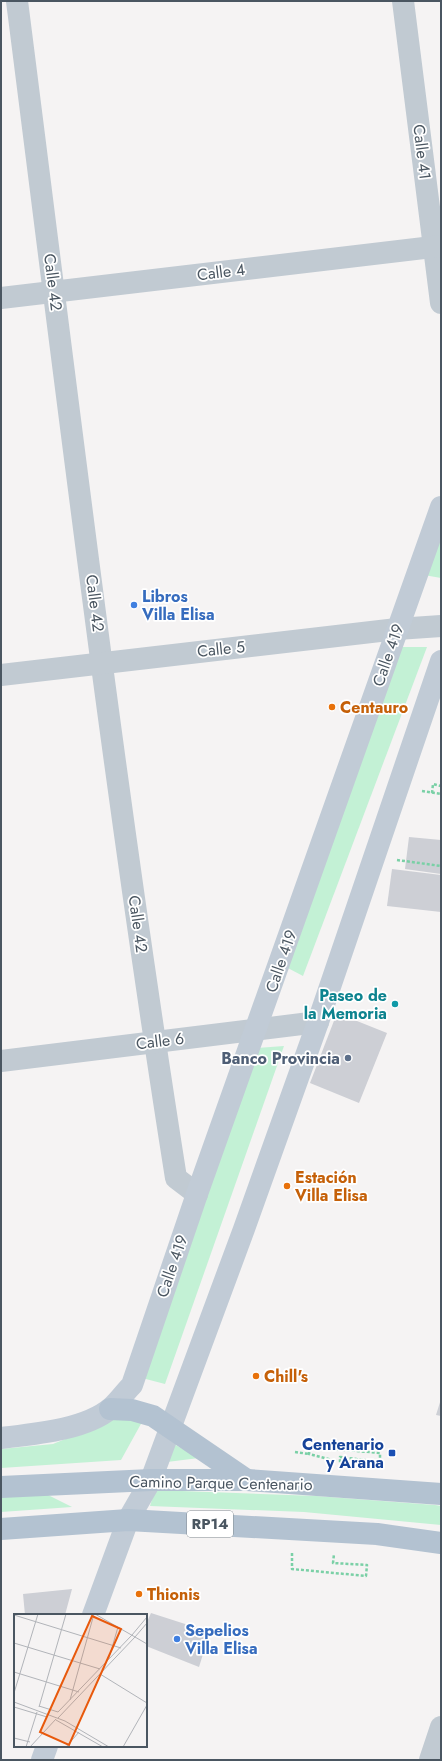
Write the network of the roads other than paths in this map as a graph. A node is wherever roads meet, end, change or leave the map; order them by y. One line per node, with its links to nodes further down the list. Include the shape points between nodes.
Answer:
1 (17, 1): 4 (street, Calle 42)
2 (403, 1): 3 (street, Calle 41)
3 (437, 246): 4 (street, Calle 4); 6 (street, Calle 41)
4 (54, 292): 5 (street, Calle 4); 11 (street, Calle 42)
5 (1, 298)
6 (441, 303)
7 (441, 507): 9 (main road, Calle 419)
8 (441, 626): 9 (street, Calle 5)
9 (397, 629): 11 (street, Calle 5); 15 (main road, Calle 419)
10 (441, 661): 13 (main road)
11 (102, 662): 12 (street, Calle 5); 16 (street, Calle 42)
12 (1, 675)
13 (436, 689): 14 (main road)
14 (318, 1022): 15 (street, Calle 6); 20 (main road)
15 (256, 1030): 16 (street, Calle 6); 18 (main road, Calle 419)
16 (154, 1042): 17 (street, Calle 6); 18 (street, Calle 42, via 176,1178)
17 (1, 1060)
18 (197, 1194): 19 (main road, Calle 419, via 132,1385)
19 (110, 1409): 20 (main road, via 132,1410 153,1416); 21 (main road, via 86,1422 61,1429)
20 (171, 1428): 22 (main road); 23 (main road)
21 (1, 1438)
22 (151, 1480): 23 (main road, Camino Parque Centenario); 24 (main road, Camino Parque Centenario); 26 (main road)
23 (247, 1480): 25 (main road, Camino Parque Centenario)
24 (1, 1487)
25 (441, 1494)
26 (128, 1520): 27 (main road, RP14); 28 (main road, RP14, via 376,1534); 29 (main road)
27 (1, 1529)
28 (441, 1543)
29 (94, 1614)
30 (441, 1727): 33 (street)
31 (47, 1747): 32 (main road)
32 (42, 1760)
33 (430, 1760)

